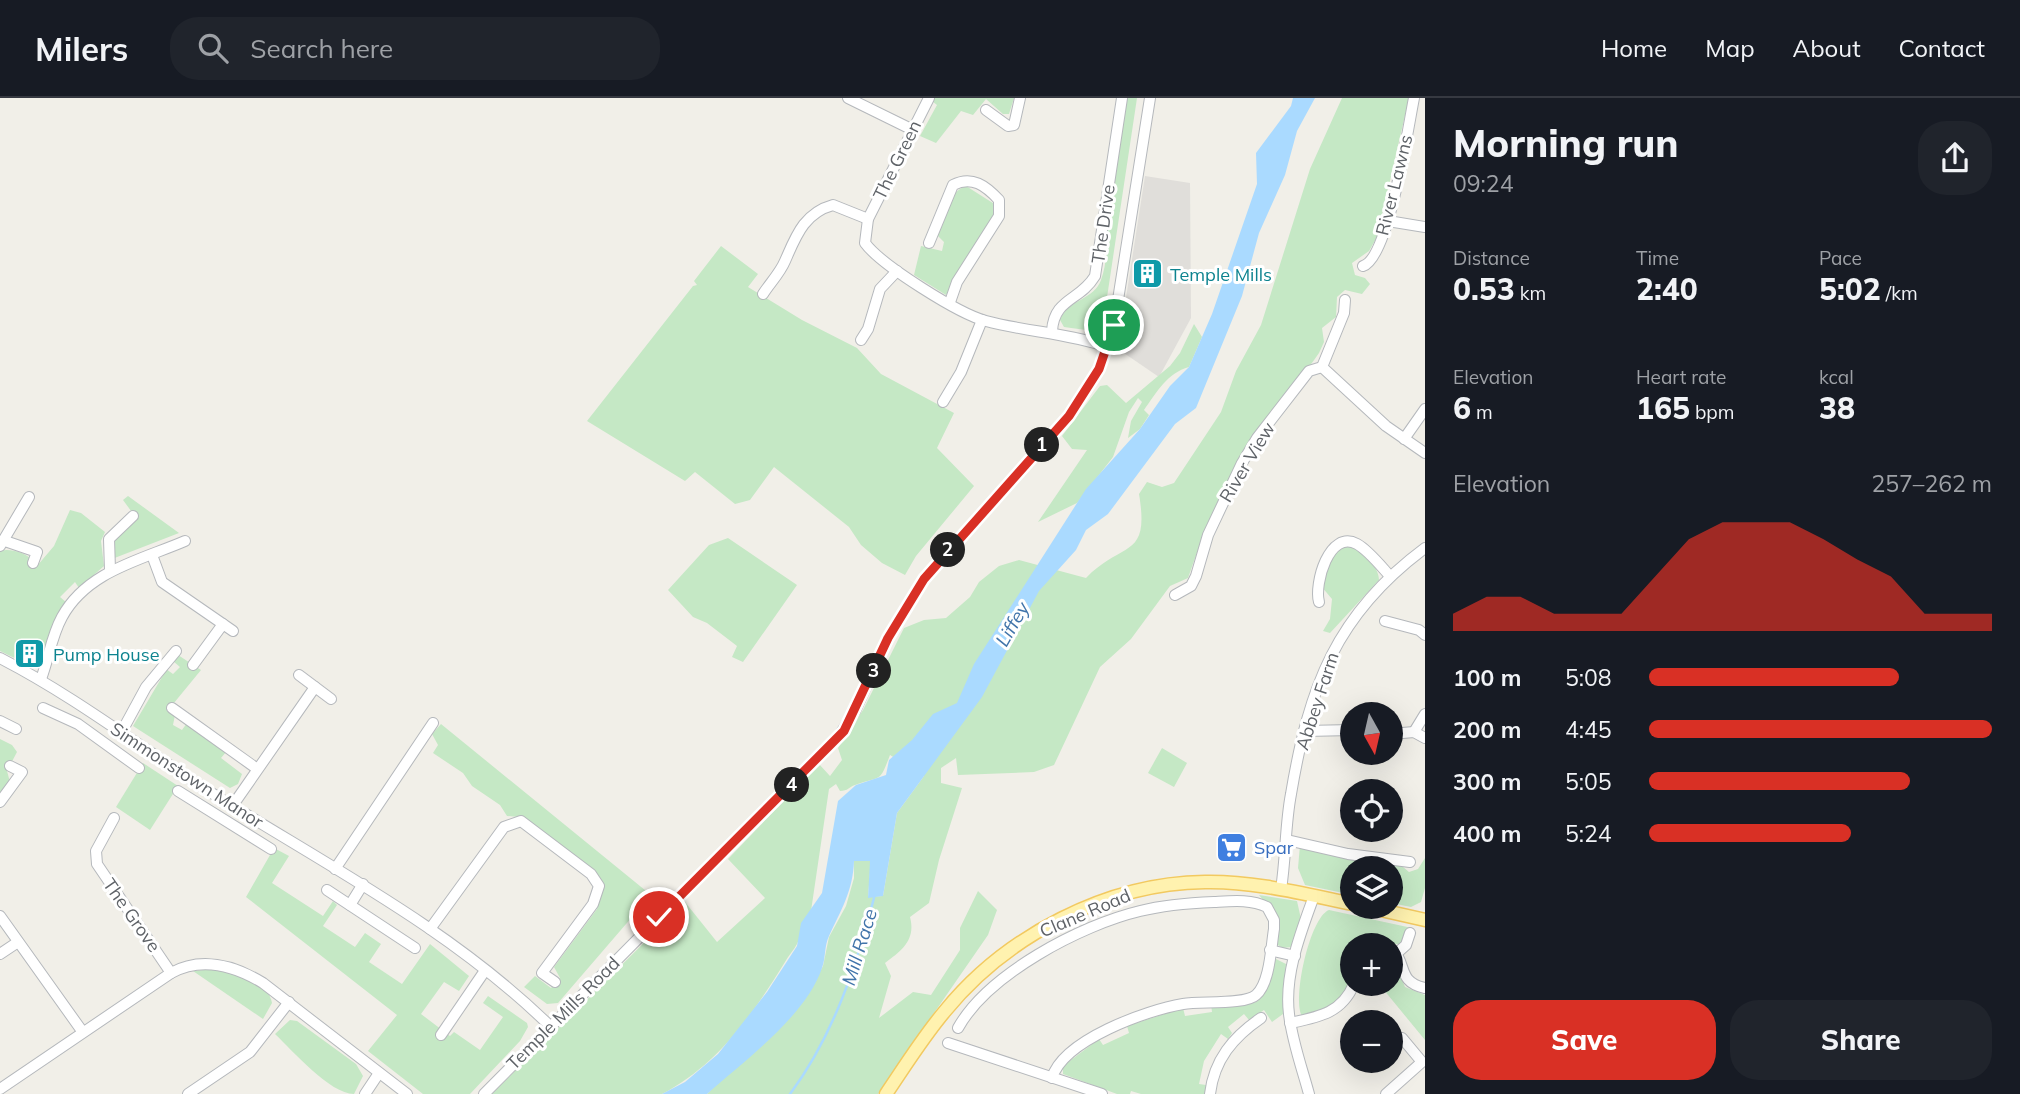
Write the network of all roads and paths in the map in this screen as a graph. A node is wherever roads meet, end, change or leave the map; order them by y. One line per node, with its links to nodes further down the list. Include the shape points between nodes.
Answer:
1 (848, 98): 8 (street)
2 (929, 98): 8 (street, The Green)
3 (1020, 98): 7 (street, via 1014,125 1009,127)
4 (1122, 98): 19 (street, The Drive, via 1095,276 1090,285 1058,308)
5 (1150, 98): 21 (street, Temple Mills Road, via 1127,258)
6 (1414, 98): 10 (street, River Lawns)
7 (986, 110)
8 (911, 128): 9 (street, The Green)
9 (867, 221): 14 (street, via 865,243); 15 (street, via 833,205 812,214)
10 (1388, 221): 11 (street); 13 (street, River Lawns, via 1374,258)
11 (1425, 227)
12 (929, 243): 17 (street, via 953,186 961,181 975,181 999,200 999,216 957,282)
13 (1363, 266)
14 (897, 271): 17 (street); 20 (street, via 880,289)
15 (763, 294)
16 (1345, 300): 22 (street, River View)
17 (950, 303): 18 (street)
18 (982, 320): 19 (street); 23 (street)
19 (1052, 331): 21 (street)
20 (861, 340)
21 (1108, 348): 104 (street, Temple Mills Road, via 1069,416 924,579 888,638 839,736)
22 (1322, 367): 25 (street); 36 (street, River View, via 1310,371 1256,438 1220,507 1191,586)
23 (943, 402)
24 (1425, 409): 25 (street)
25 (1404, 439): 26 (street)
26 (1425, 453)
27 (29, 498): 30 (street)
28 (133, 516): 34 (street, via 109,539)
29 (185, 541): 32 (street)
30 (2, 543): 33 (street, via 37,552)
31 (1425, 548): 35 (street, Abbey Farm)
32 (152, 555): 34 (street); 39 (street, via 162,582)
33 (33, 564)
34 (110, 570): 48 (street, via 83,590 63,615)
35 (1388, 575): 37 (street, via 1357,544 1343,543 1320,571); 60 (street, Abbey Farm, via 1352,617 1331,653)
36 (1175, 595)
37 (1319, 602)
38 (1385, 621): 41 (street)
39 (223, 624): 40 (street); 45 (street)
40 (233, 631)
41 (1425, 635)
42 (176, 651): 44 (street)
43 (0, 658): 48 (street, Simmonstown Manor)
44 (167, 663): 46 (street); 62 (street, via 146,687)
45 (193, 665)
46 (177, 670)
47 (299, 675): 49 (street)
48 (41, 679): 53 (street, Simmonstown Manor)
49 (315, 687): 50 (street); 67 (street)
50 (331, 699)
51 (43, 708): 57 (street)
52 (172, 708): 67 (street)
53 (88, 710): 57 (street); 62 (street, Simmonstown Manor)
54 (1425, 714): 61 (street)
55 (0, 721): 58 (street)
56 (433, 723): 77 (street)
57 (78, 724): 66 (street)
58 (16, 729)
59 (1340, 730): 60 (street)
60 (1305, 731): 74 (street, Abbey Farm, via 1290,795)
61 (1414, 732): 63 (street); 64 (street)
62 (121, 733): 69 (street, Simmonstown Manor)
63 (1404, 733)
64 (1425, 738)
65 (10, 766): 70 (street, via 22,772)
66 (139, 768)
67 (256, 768): 71 (street)
68 (178, 791): 72 (street)
69 (213, 793): 71 (street, Simmonstown Manor); 72 (street)
70 (0, 802)
71 (233, 805): 77 (street, Simmonstown Manor)
72 (204, 807): 75 (street)
73 (114, 818): 97 (street, The Grove, via 96,851 97,864)
74 (1287, 840): 76 (street); 79 (street, Abbey Farm)
75 (271, 849)
76 (1410, 862)
77 (335, 869): 78 (street, Simmonstown Manor)
78 (363, 884): 83 (street); 87 (street, Simmonstown Manor)
79 (1281, 889): 81 (main road, Clane Road); 118 (main road, Clane Road, via 1205,882 1147,888 1095,904 1042,930 961,992)
80 (327, 890): 83 (street)
81 (1314, 896): 82 (main road, Clane Road); 94 (street)
82 (1340, 901)
83 (350, 905): 91 (street)
84 (1403, 915): 86 (main road)
85 (0, 916): 89 (street)
86 (1425, 920)
87 (430, 929): 95 (street, Simmonstown Manor); 98 (street, via 504,827 521,821 592,874 599,886 593,904 542,973)
88 (1410, 933): 90 (street)
89 (18, 942): 93 (street); 106 (street)
90 (1403, 946)
91 (415, 948)
92 (1270, 950): 94 (street); 105 (street, via 1274,920 1259,903 1189,903 1134,912 1066,939 1019,969 986,994); 112 (street, via 1262,987 1255,996 1246,1001 1183,1004 1128,1021 1076,1048 1059,1062)
93 (0, 954)
94 (1296, 956): 103 (street, via 1288,992)
95 (485, 972): 104 (street, Simmonstown Manor); 107 (street)
96 (1403, 972): 99 (street, via 1412,984)
97 (172, 973): 101 (street, via 197,964 227,967 247,973); 106 (street)
98 (555, 982)
99 (1425, 988)
100 (1348, 996): 103 (street, via 1337,1009)
101 (289, 1002): 111 (street); 114 (street, via 250,1052)
102 (1261, 1018): 120 (street, via 1239,1034 1222,1055)
103 (1290, 1023): 121 (street)
104 (550, 1027): 117 (street, Temple Mills Road)
105 (958, 1028)
106 (82, 1031): 113 (street)
107 (441, 1035)
108 (1403, 1039): 110 (street)
109 (948, 1043): 112 (street)
110 (1423, 1064): 122 (street)
111 (379, 1073): 115 (street); 116 (street)
112 (1052, 1078): 119 (street)
113 (0, 1089)
114 (188, 1094)
115 (365, 1094)
116 (407, 1094)
117 (484, 1094)
118 (886, 1094)
119 (1102, 1094)
120 (1210, 1094)
121 (1309, 1094)
122 (1386, 1094)

